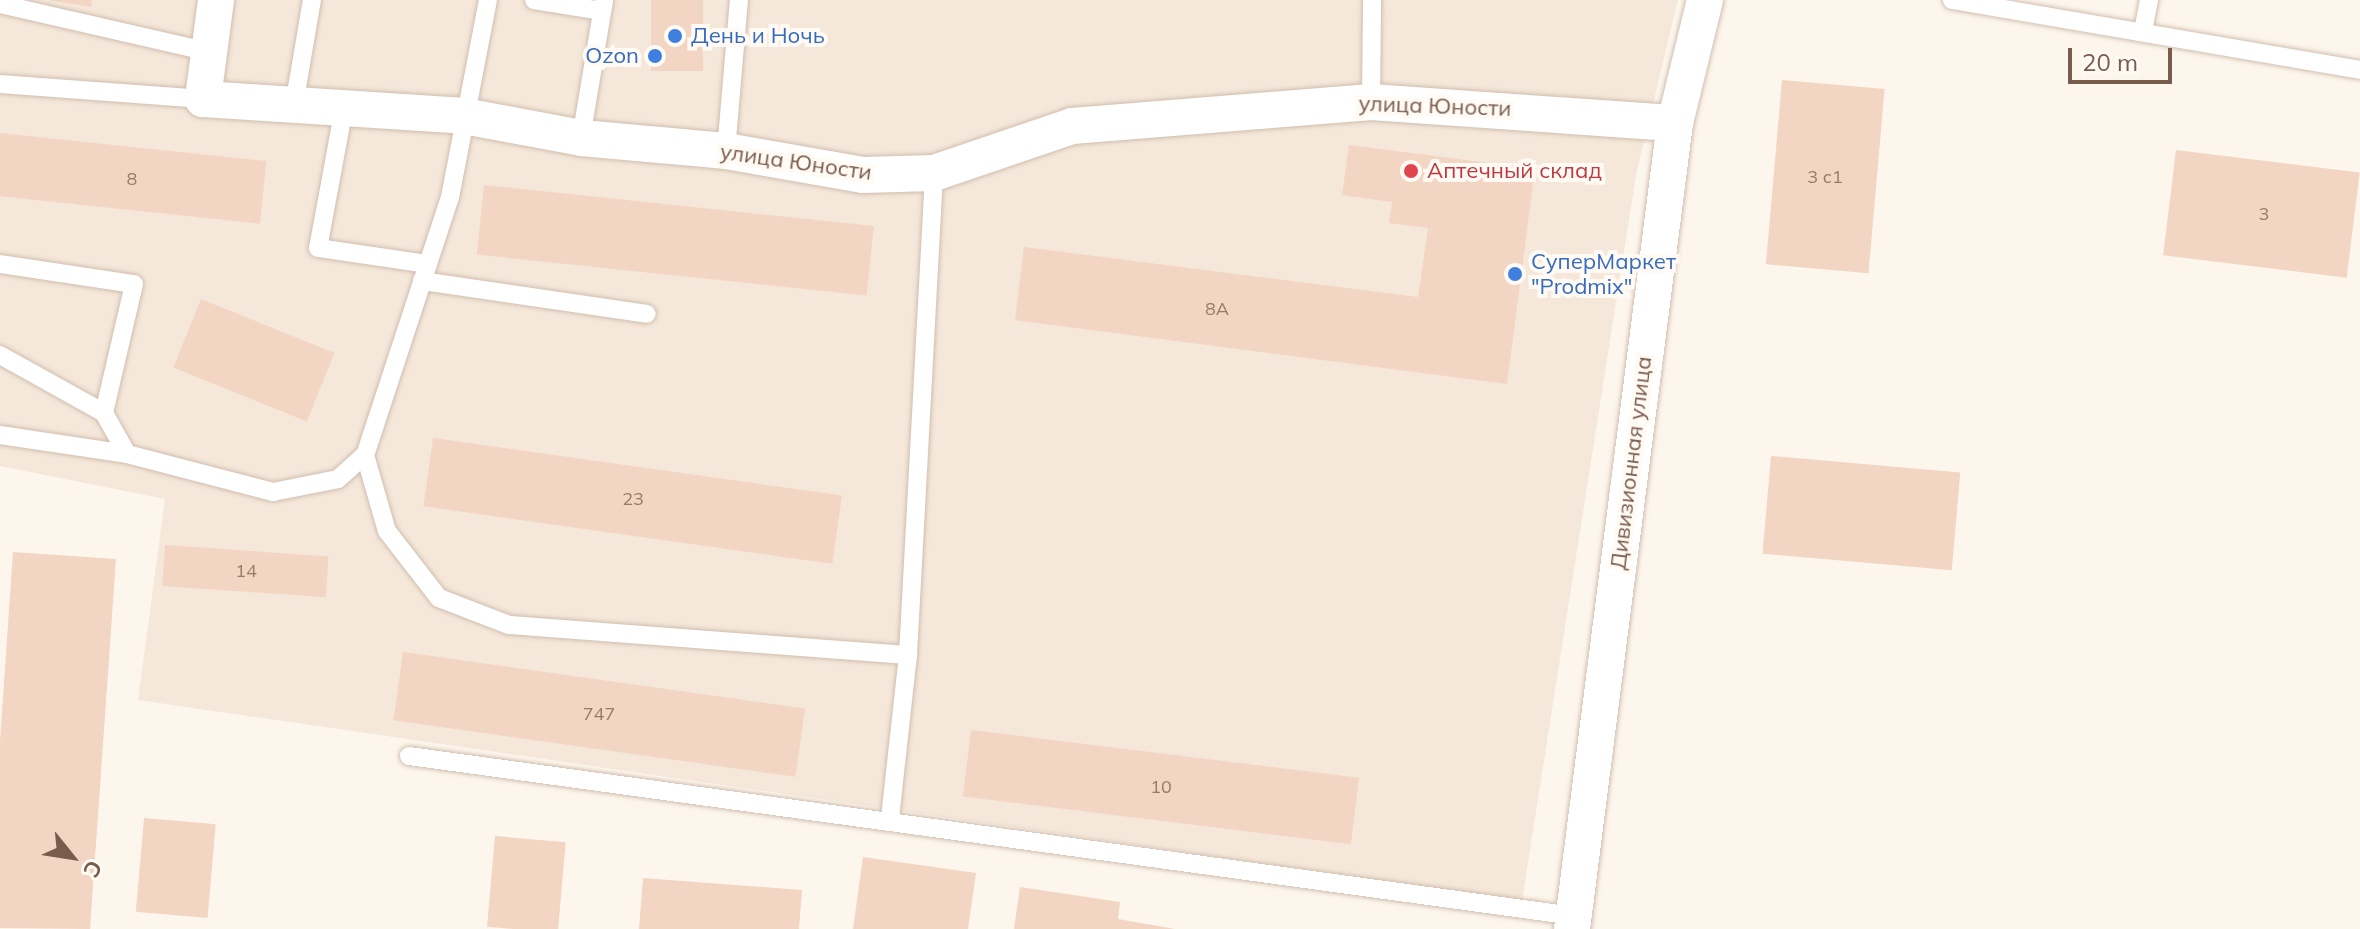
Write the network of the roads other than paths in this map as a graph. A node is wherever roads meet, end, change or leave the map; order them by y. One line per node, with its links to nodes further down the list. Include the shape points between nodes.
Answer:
1 (216, 0): 13 (street)
2 (312, 0): 18 (lane)
3 (488, 0): 20 (lane)
4 (534, 0): 11 (lane)
5 (739, 0): 23 (lane)
6 (1372, 0): 17 (lane)
7 (1705, 0): 21 (street, Дивизионная улица)
8 (1952, 0): 12 (lane)
9 (2149, 0): 12 (lane)
10 (0, 4): 13 (lane)
11 (603, 6): 22 (lane)
12 (2143, 31): 14 (lane)
13 (209, 52): 16 (street)
14 (2360, 70)
15 (0, 84): 16 (lane)
16 (203, 99): 18 (street, улица Юности)
17 (1371, 102): 21 (street, улица Юности, via 1533,109); 24 (street, улица Юности, via 1072,126)
18 (294, 105): 19 (street, улица Юности)
19 (344, 108): 20 (street, улица Юности); 26 (lane, via 318,248)
20 (464, 116): 22 (street, улица Юности); 26 (lane, via 450,197)
21 (1675, 123): 36 (street, Дивизионная улица)
22 (581, 138): 23 (street, улица Юности)
23 (726, 151): 24 (street, улица Юности, via 863,175)
24 (934, 173): 33 (lane)
25 (0, 264): 29 (lane, via 134,284)
26 (425, 272): 27 (lane); 32 (lane)
27 (647, 314)
28 (0, 355): 29 (lane)
29 (104, 413): 31 (lane)
30 (0, 435): 31 (lane)
31 (127, 454): 32 (lane, via 273,492 338,479)
32 (365, 455): 33 (lane, via 387,531 439,598 509,625)
33 (908, 655): 35 (lane)
34 (409, 756): 35 (lane)
35 (890, 818): 36 (lane)
36 (1573, 922)

